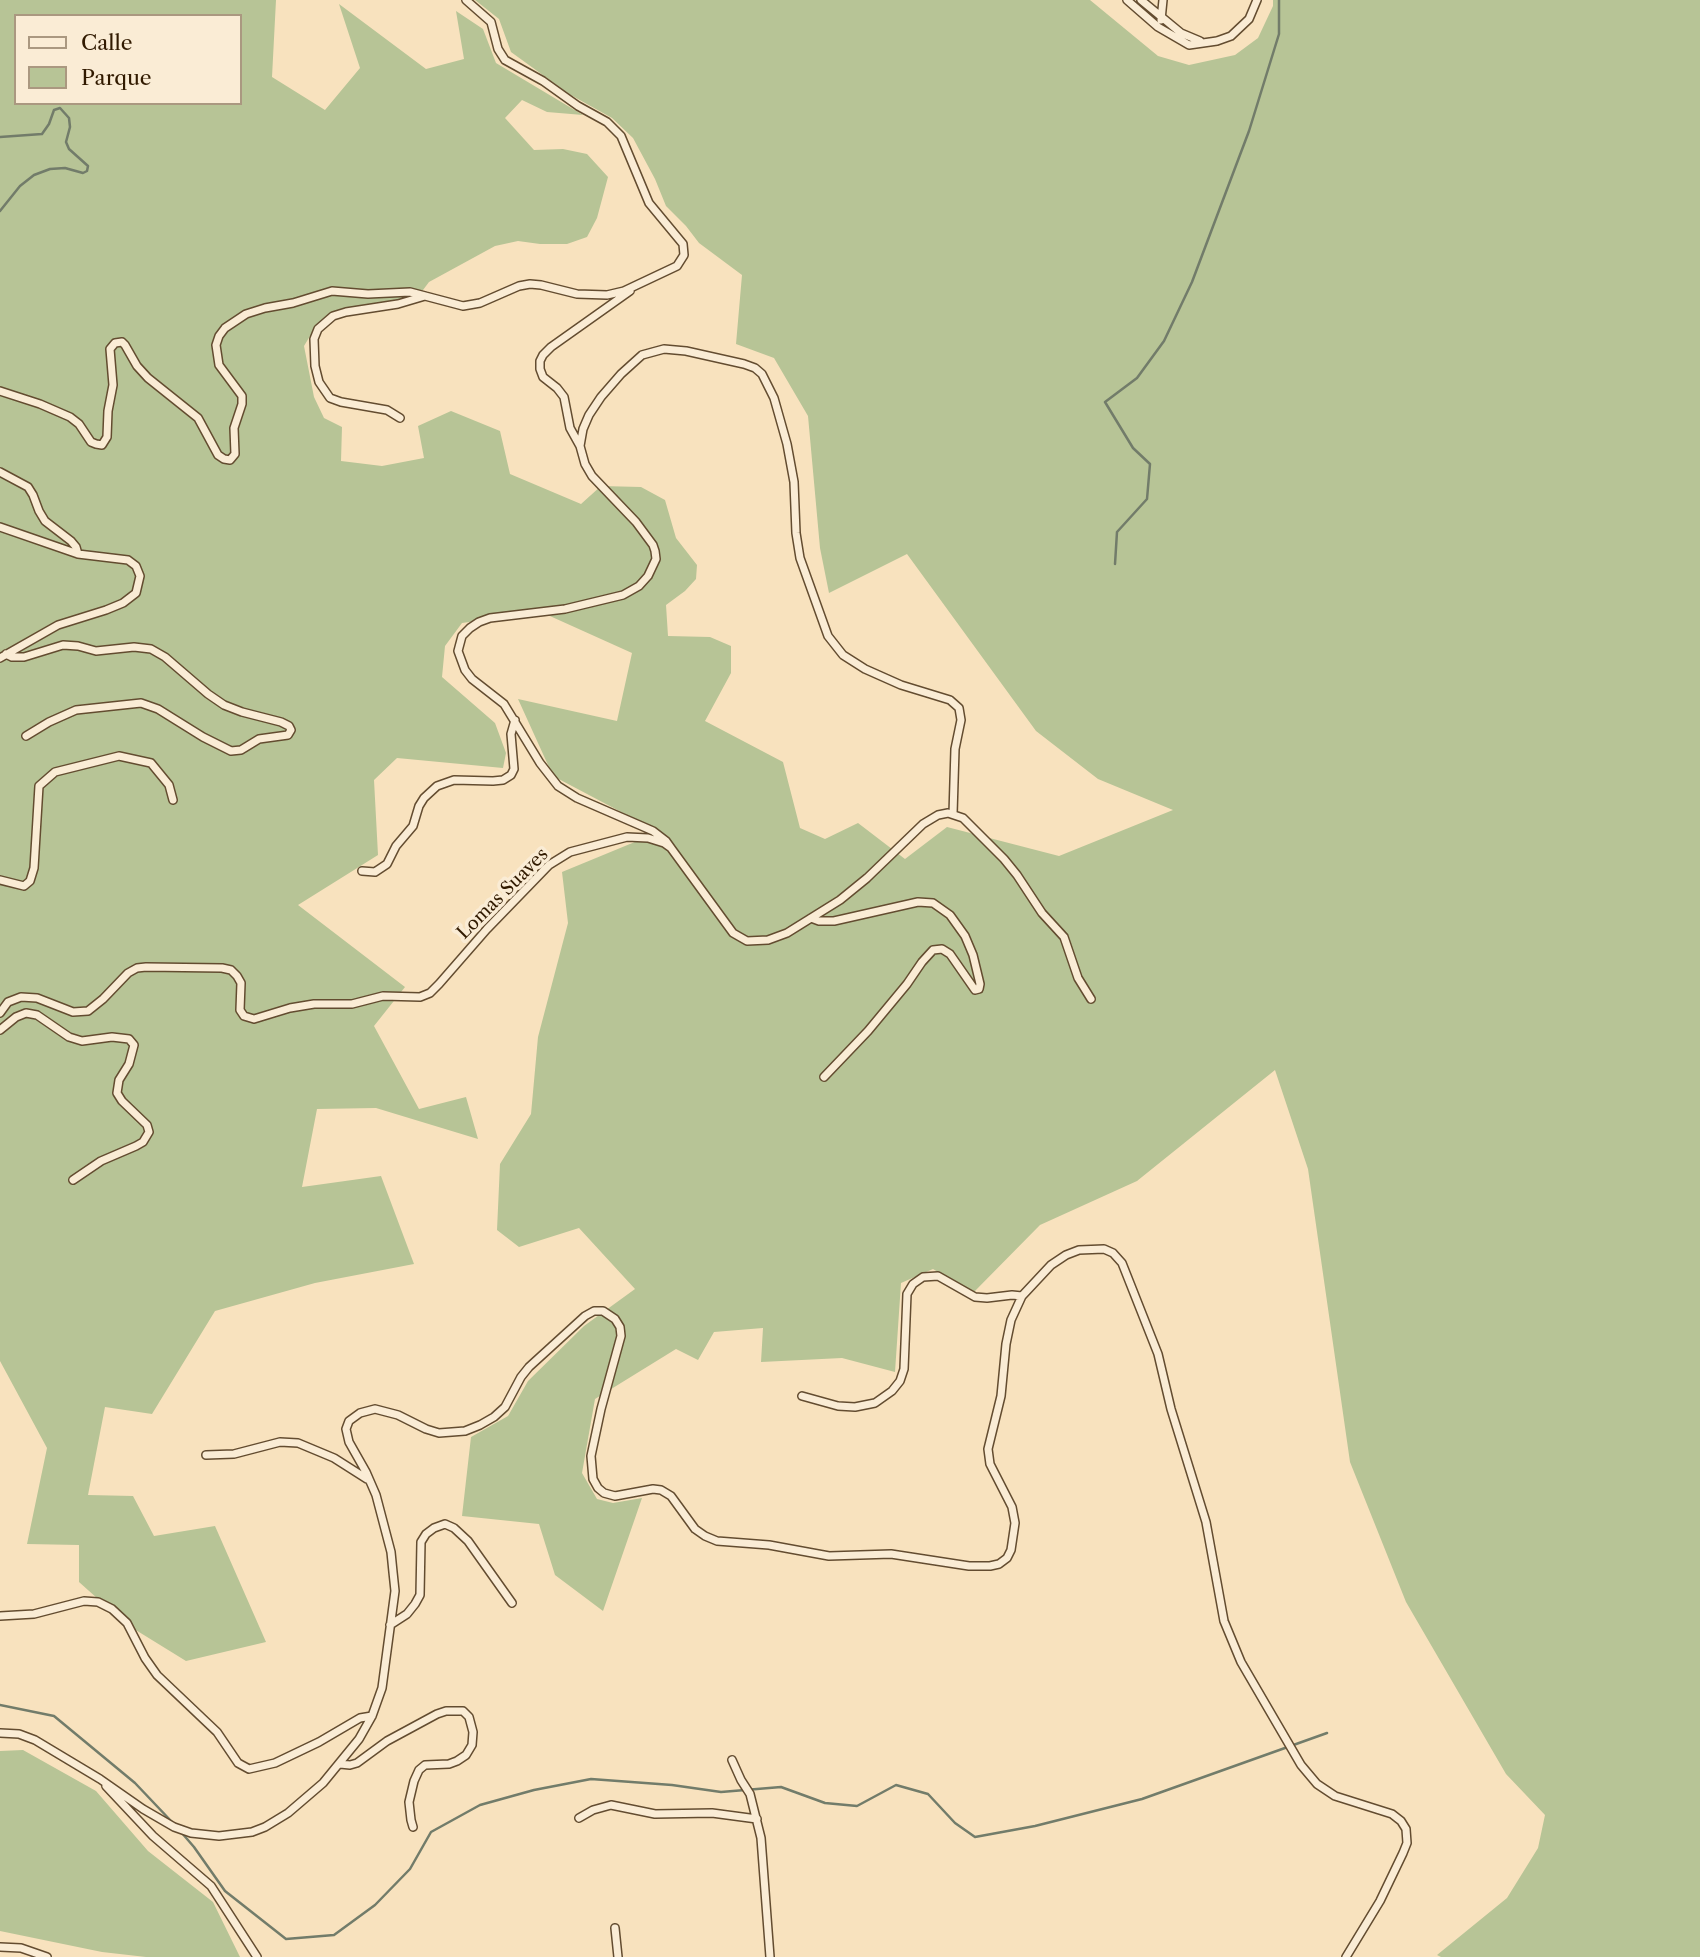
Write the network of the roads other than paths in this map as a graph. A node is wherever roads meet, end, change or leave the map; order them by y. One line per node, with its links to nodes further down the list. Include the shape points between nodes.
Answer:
1 (466, 0): 9 (street, via 491,22 498,49 509,64 607,122 628,148 649,203 684,247 677,266)
2 (1127, 0): 7 (street)
3 (1141, 0): 6 (street)
4 (1163, 0): 6 (street)
5 (1257, 0): 8 (street, via 1238,31)
6 (1163, 17): 7 (street); 8 (street, via 1181,33)
7 (1158, 27): 8 (street, via 1189,45)
8 (1211, 43)
9 (636, 286): 10 (street, via 598,296 530,284 469,306); 13 (street, via 541,358 541,373 564,397 570,428)
10 (426, 296): 11 (street, via 404,291 332,291 257,310 229,324 216,350 222,371 242,396 234,428 235,454 230,460 220,457 198,418 148,378 121,342 110,349 113,384 107,437 102,444 94,443 64,414); 12 (street, via 333,316 314,339 319,382 330,398 387,410)
11 (0, 391)
12 (400, 418)
13 (580, 446): 18 (street, via 588,471 648,538 656,559 644,582 623,595 565,609 484,620 466,632 458,646 462,665 504,704); 21 (street, via 583,429 601,397 628,365 649,352 680,349 759,370 783,425 794,482 800,558 832,643 865,669 950,699 959,708)
14 (0, 472): 16 (street, via 28,487 45,521 71,541)
15 (0, 527): 16 (street)
16 (78, 554): 17 (street, via 131,561 140,576 136,593 116,606 66,621)
17 (3, 656): 19 (street, via 24,657 63,645 96,651 150,649 224,705 281,722 291,730 288,735 259,739 231,751 141,704 76,710)
18 (514, 720): 22 (street, via 562,790 653,831); 23 (street, via 511,775 503,780 454,780 437,786 424,798 413,826 387,864 375,872)
19 (26, 736)
20 (173, 800): 24 (street, via 169,785 151,763 119,756 55,772 39,786 30,880 24,886)
21 (953, 814): 25 (street, via 943,813 923,824 854,889); 26 (street, via 963,818 1004,859 1060,931)
22 (671, 848): 25 (street, via 724,923 742,939 768,940); 27 (street, Lomas Suaves, via 648,838 627,838 556,859 439,984 421,997 314,1004 254,1019 240,1010 241,982 231,970 146,967 128,973 88,1011 76,1013 37,998 21,997 8,1002)
23 (362, 871)
24 (0, 880)
25 (811, 918): 29 (street, via 834,921 918,902 933,903 950,915 965,936 980,984 975,990 945,950 933,950)
26 (1091, 999)
27 (0, 1013)
28 (0, 1030): 30 (street, via 26,1013 82,1041 112,1037 130,1039 134,1045 117,1093 149,1132 143,1142)
29 (824, 1077)
30 (73, 1180)
31 (1022, 1297): 32 (street, via 975,1297 938,1276 923,1277 907,1294 904,1369 892,1391 875,1403 855,1407); 34 (street, via 1008,1329 1001,1396 988,1449 1015,1524 1009,1554 995,1565 977,1567 891,1553 830,1556 717,1541 695,1529 671,1496 661,1490 615,1496 600,1491 592,1472 592,1446 621,1336 615,1319 599,1311 585,1316 529,1367 505,1406 480,1425 444,1433 383,1410 355,1415 347,1425 347,1438); 52 (street, via 1046,1270 1073,1252 1104,1249 1120,1260 1161,1363 1206,1522 1221,1610 1237,1653 1301,1765 1317,1784 1335,1796 1392,1814 1404,1825 1403,1853)
32 (802, 1396)
33 (206, 1455): 34 (street, via 298,1443 334,1458)
34 (371, 1482): 37 (street, via 391,1552 395,1591)
35 (512, 1603): 37 (street, via 468,1541 444,1524 421,1542 420,1595 407,1614)
36 (0, 1616): 38 (street, via 34,1614 84,1601 112,1609 127,1623 150,1668 217,1732 235,1760 249,1769 275,1763)
37 (390, 1625): 38 (street, via 382,1688)
38 (372, 1716): 41 (street)
39 (0, 1733): 42 (street, via 35,1740)
40 (732, 1760): 44 (street)
41 (340, 1764): 42 (street, via 288,1813 252,1832 230,1835 174,1828); 45 (street, via 357,1763 437,1714 463,1711 473,1732 472,1745 457,1761 419,1770 410,1802)
42 (100, 1779): 49 (street, via 132,1816 211,1886)
43 (579, 1818): 44 (street, via 611,1805 656,1814 712,1813)
44 (757, 1819): 51 (street)
45 (414, 1827)
46 (615, 1928): 50 (street)
47 (0, 1947): 48 (street)
48 (47, 1957)
49 (257, 1957)
50 (618, 1957)
51 (770, 1957)
52 (1346, 1957)

